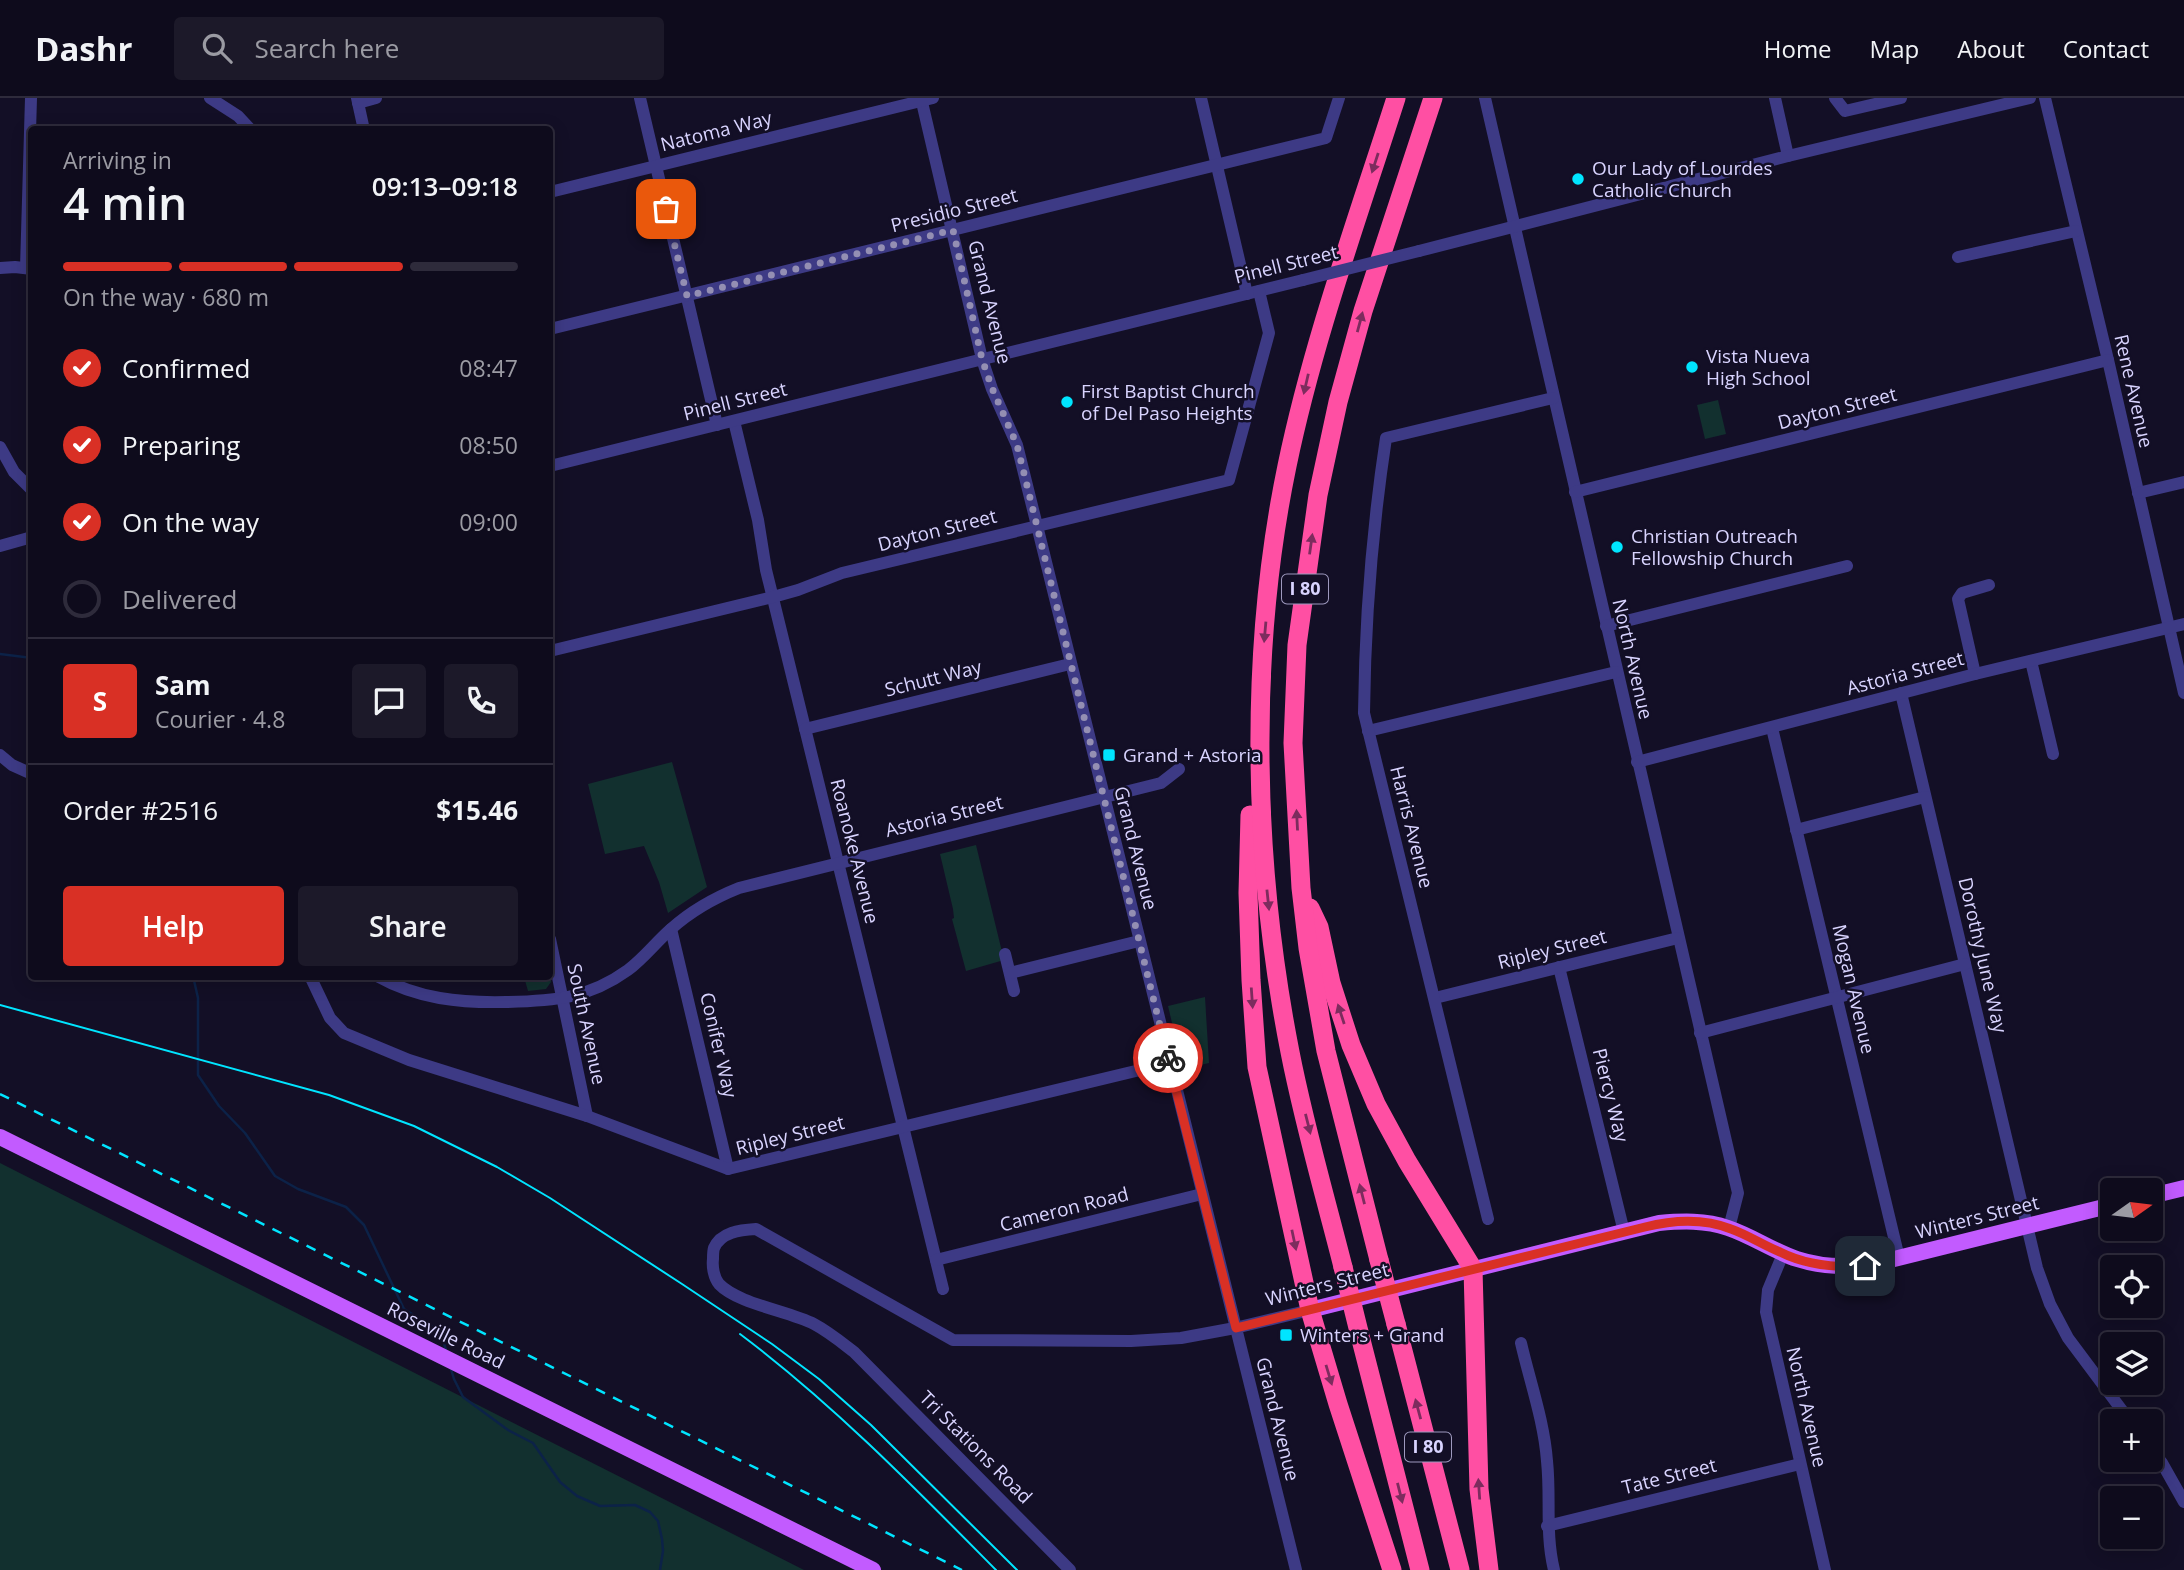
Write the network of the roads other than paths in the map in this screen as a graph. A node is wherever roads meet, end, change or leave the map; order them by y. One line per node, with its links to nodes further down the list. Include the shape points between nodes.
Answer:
1 (31, 98): 17 (street)
2 (211, 98): 18 (street)
3 (376, 98): 16 (street)
4 (640, 98): 22 (street)
5 (1201, 98): 21 (street)
6 (1339, 98): 21 (street, Presidio Street, via 1326,138)
7 (1396, 98): 58 (highway, I 80, one-way to 58, via 1307,376 1286,469)
8 (1433, 98): 73 (highway, I 80, one-way to 8, via 1293,743 1296,659 1318,495 1363,311)
9 (1485, 98): 24 (street, North Avenue)
10 (1775, 98): 20 (street)
11 (1835, 98): 12 (street, via 1845,111)
12 (1901, 98)
13 (2031, 98): 20 (street, Pinell Street)
14 (2045, 98): 26 (street, Rene Avenue)
15 (926, 99): 22 (street, Natoma Way); 25 (street, Grand Avenue)
16 (357, 100): 19 (street)
17 (31, 126)
18 (247, 126)
19 (363, 126)
20 (1788, 156): 24 (street, Pinell Street)
21 (1217, 165): 25 (street, Presidio Street); 30 (street)
22 (656, 166): 23 (street, Natoma Way); 31 (street)
23 (553, 191)
24 (1514, 226): 30 (street, Pinell Street, bridge); 35 (street, North Avenue)
25 (953, 230): 31 (street, Presidio Street); 33 (street, Grand Avenue)
26 (2076, 231): 27 (street); 34 (street, Rene Avenue)
27 (1958, 257)
28 (0, 268): 29 (street)
29 (28, 268)
30 (1253, 292): 33 (street, Pinell Street); 44 (street, Dayton Street, via 1269,333 1229,480)
31 (687, 296): 32 (street, Presidio Street); 37 (street)
32 (553, 328)
33 (982, 359): 36 (street, Pinell Street); 44 (street, Grand Avenue, via 1017,445)
34 (2108, 360): 42 (street, Dayton Street); 43 (street, Rene Avenue)
35 (1553, 398): 42 (street, North Avenue); 63 (street, Harris Avenue, via 1386,438 1366,621 1364,713)
36 (734, 421): 37 (street, Pinell Street); 49 (street, Roanoke Avenue)
37 (717, 425): 39 (street, Pinell Street)
38 (0, 447): 41 (street)
39 (553, 466)
40 (2184, 482): 43 (street)
41 (28, 486)
42 (1575, 492): 51 (street, North Avenue)
43 (2138, 493): 52 (street, Rene Avenue)
44 (1036, 526): 49 (street, Dayton Street, via 842,573); 55 (street, Grand Avenue)
45 (28, 538): 46 (street)
46 (0, 546)
47 (1847, 566): 51 (street)
48 (1989, 585): 57 (street, via 1962,593 1958,599)
49 (773, 597): 53 (street, Dayton Street); 62 (street, Roanoke Avenue)
50 (2184, 624): 52 (street, Astoria Street)
51 (1606, 626): 56 (street, North Avenue)
52 (2169, 627): 54 (street, Astoria Street); 60 (street, Rene Avenue)
53 (553, 650)
54 (2031, 661): 57 (street, Astoria Street); 64 (street)
55 (1070, 664): 62 (street, Schutt Way); 69 (street, Grand Avenue)
56 (1616, 672): 63 (street); 66 (street, North Avenue)
57 (1975, 674): 59 (street, Astoria Street)
58 (1261, 685): 107 (highway, one-way to 107, via 1253,744 1248,893 1257,1067); 120 (highway, I 80, one-way to 120, bridge, via 1264,856 1290,1053)
59 (1902, 693): 61 (street, Astoria Street); 70 (street, Dorothy June Way)
60 (2184, 693)
61 (1772, 728): 66 (street, Astoria Street); 71 (street, Mogan Avenue)
62 (805, 729): 72 (street, Roanoke Avenue)
63 (1368, 731): 86 (street, Harris Avenue)
64 (2053, 754)
65 (0, 755): 68 (street)
66 (1637, 762): 75 (street, North Avenue)
67 (1178, 769): 69 (street, Astoria Street, via 1161,783)
68 (28, 772)
69 (1103, 797): 72 (street, Astoria Street); 76 (street, Grand Avenue)
70 (1925, 797): 71 (street); 79 (street, Dorothy June Way)
71 (1796, 830): 87 (street, Mogan Avenue)
72 (838, 862): 74 (street, Astoria Street, via 726,893); 91 (street, Roanoke Avenue)
73 (1301, 888): 105 (highway, one-way to 73, via 1376,1104 1351,1045 1319,928); 121 (highway, I 80, one-way to 73, bridge, via 1326,1051)
74 (671, 929): 85 (street, Astoria Street, via 641,960 614,979); 93 (street, Conifer Way)
75 (1678, 938): 80 (street, Ripley Street); 88 (street, North Avenue)
76 (1139, 941): 81 (street); 89 (street, Grand Avenue)
77 (553, 954): 85 (street, South Avenue)
78 (1005, 954): 81 (street)
79 (1965, 964): 87 (street); 99 (street, Dorothy June Way)
80 (1559, 967): 86 (street, Ripley Street); 101 (street, Piercy Way)
81 (1010, 973): 84 (street)
82 (312, 980): 90 (street, Ripley Street, via 330,1018 351,1035 409,1060)
83 (386, 980): 85 (street, Astoria Street, via 416,993 455,1001)
84 (1014, 991)
85 (562, 998): 90 (street, South Avenue)
86 (1435, 998): 98 (street, Harris Avenue)
87 (1836, 998): 88 (street); 103 (street, Mogan Avenue)
88 (1700, 1032): 100 (street, North Avenue, via 1738,1194)
89 (1169, 1063): 91 (street, Ripley Street); 96 (street, Grand Avenue)
90 (587, 1116): 93 (street, Ripley Street)
91 (903, 1127): 93 (street, Ripley Street); 104 (street, Roanoke Avenue)
92 (0, 1137): 116 (main road, Roseville Road)
93 (728, 1170)
94 (2184, 1188): 95 (main road)
95 (2163, 1193)
96 (1202, 1194): 104 (street, Cameron Road); 108 (street, Grand Avenue)
97 (2100, 1209): 99 (main road, Winters Street)
98 (1488, 1219)
99 (2028, 1226): 103 (main road, Winters Street); 111 (street, Dorothy June Way, via 2037,1268 2056,1315)
100 (1729, 1228): 101 (main road, Winters Street, via 1678,1221); 102 (main road, Winters Street)
101 (1624, 1232): 105 (main road, Winters Street)
102 (1783, 1254): 103 (main road, Winters Street, via 1832,1266 1865,1266); 112 (street, North Avenue, via 1768,1290 1766,1312)
103 (1899, 1258)
104 (936, 1260): 106 (street, Roanoke Avenue)
105 (1473, 1269): 107 (main road, Winters Street); 122 (highway, one-way to 105, via 1479,1489)
106 (943, 1289)
107 (1310, 1310): 108 (street, Winters Street); 119 (highway, one-way to 119)
108 (1236, 1328): 110 (street, Winters Street, via 1131,1341 953,1340 756,1229 735,1230 713,1249 712,1267 718,1283 755,1304 814,1324); 118 (street, Grand Avenue)
109 (1521, 1343): 115 (street, via 1545,1446)
110 (854, 1352): 117 (street, Tri Stations Road)
111 (2121, 1409)
112 (1800, 1464): 115 (street, Tate Street); 124 (street, North Avenue)
113 (2163, 1468): 114 (street)
114 (2184, 1502)
115 (1547, 1526): 123 (street)
116 (873, 1570)
117 (1070, 1570)
118 (1296, 1570)
119 (1392, 1570)
120 (1420, 1570)
121 (1460, 1570)
122 (1489, 1570)
123 (1554, 1570)
124 (1825, 1570)

